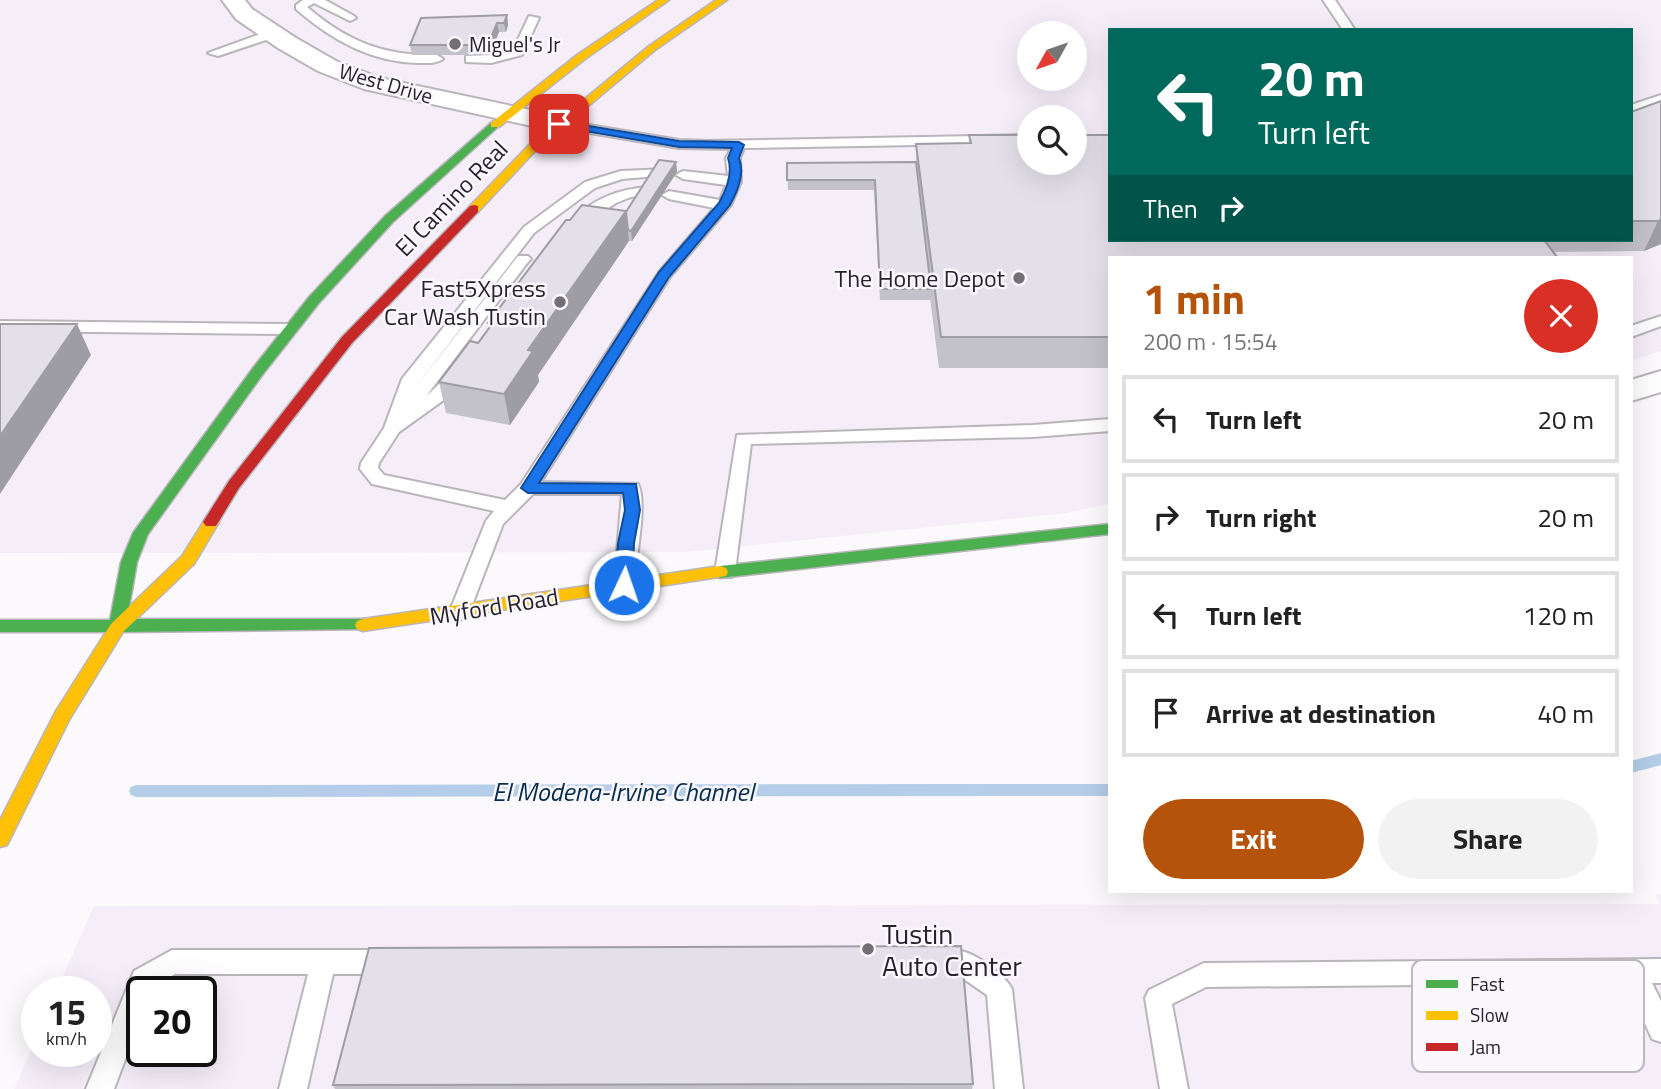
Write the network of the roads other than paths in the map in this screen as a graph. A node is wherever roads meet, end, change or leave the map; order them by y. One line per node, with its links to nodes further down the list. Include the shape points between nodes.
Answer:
1 (233, 0): 10 (street, West Drive, via 244,14)
2 (310, 0): 12 (lane, via 300,7 311,18 366,50)
3 (316, 0): 7 (lane)
4 (722, 0): 17 (main road, El Camino Real, via 652,48)
5 (1329, 0): 9 (lane)
6 (656, 1): 16 (main road, El Camino Real)
7 (350, 18)
8 (533, 18): 13 (lane, via 518,52)
9 (1348, 28)
10 (274, 33): 11 (lane); 16 (street, West Drive, via 327,66 373,84)
11 (214, 53)
12 (437, 59)
13 (470, 59)
14 (1661, 99): 15 (lane)
15 (1633, 108)
16 (509, 114): 17 (street, West Drive); 26 (main road, El Camino Real, via 355,254)
17 (559, 124): 19 (lane, via 679,144); 41 (main road, El Camino Real, via 346,340 234,485 188,559)
18 (1017, 139): 19 (lane)
19 (739, 145): 21 (lane, via 733,158 737,168)
20 (677, 185): 21 (lane); 21 (lane)
21 (730, 193): 34 (lane, via 664,275)
22 (566, 231): 33 (lane, via 602,203 657,182 610,187 542,233)
23 (542, 259): 28 (lane)
24 (1661, 321): 27 (lane)
25 (0, 327): 26 (lane)
26 (290, 329): 41 (main road, El Camino Real, via 134,546)
27 (1633, 331)
28 (488, 333)
29 (464, 365): 33 (lane, via 446,390)
30 (1661, 381): 31 (street)
31 (1633, 390)
32 (1108, 425): 37 (lane, via 743,439)
33 (393, 428): 35 (lane, via 370,463 378,480)
34 (528, 488): 35 (lane); 38 (lane, via 631,488)
35 (507, 507): 39 (lane, via 495,521)
36 (1108, 529): 37 (main road, Myford Road)
37 (725, 572): 38 (main road, Myford Road)
38 (624, 585): 39 (main road, Myford Road)
39 (459, 613): 41 (main road, Myford Road, via 352,626)
40 (0, 626): 41 (main road, Myford Road)
41 (117, 628): 42 (main road, El Camino Real, via 62,716)
42 (0, 839)
43 (323, 962): 44 (lane); 49 (lane, via 172,962 143,979); 50 (lane)
44 (420, 962)
45 (906, 963): 51 (lane, via 962,963 999,989)
46 (1412, 973): 52 (lane, via 1204,975 1158,998)
47 (1644, 993): 48 (lane)
48 (1661, 1030)
49 (100, 1089)
50 (293, 1089)
51 (1009, 1089)
52 (1174, 1089)

